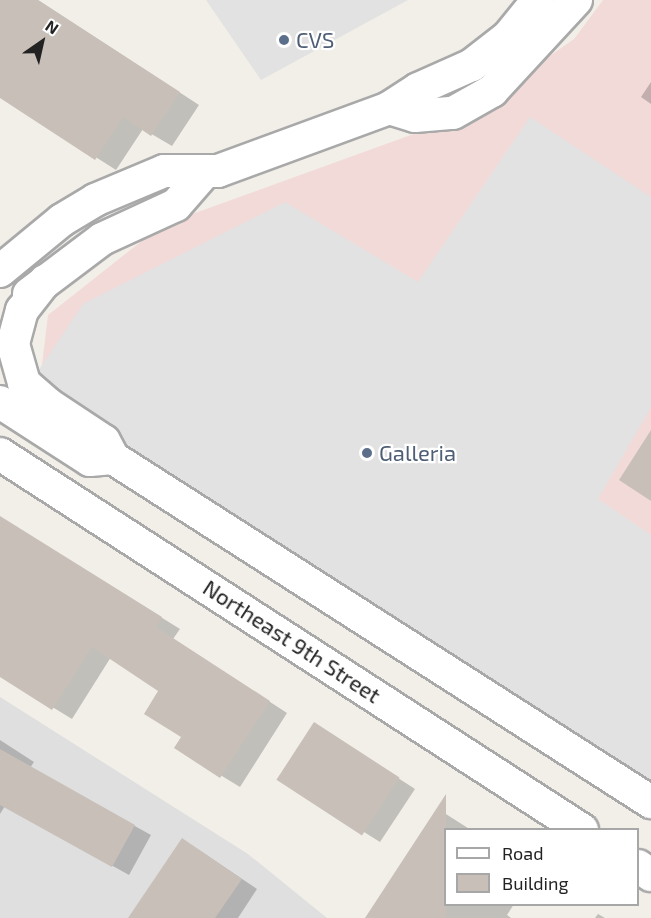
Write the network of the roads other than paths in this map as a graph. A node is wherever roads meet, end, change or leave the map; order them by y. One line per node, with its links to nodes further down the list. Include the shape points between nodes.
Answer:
1 (538, 0): 3 (street, via 508,38 472,65 418,89)
2 (576, 0): 3 (street, via 492,91 453,113 415,116)
3 (389, 108): 4 (street)
4 (204, 174): 5 (street, via 164,171 95,200 62,220); 6 (street, via 176,205 102,239)
5 (0, 271)
6 (45, 281): 7 (street); 10 (street, via 22,310 13,344 24,383 104,441)
7 (0, 322)
8 (0, 402): 10 (street, via 90,460)
9 (0, 454): 12 (street, Northeast 9th Street)
10 (113, 458): 11 (street)
11 (651, 802)
12 (579, 828)

